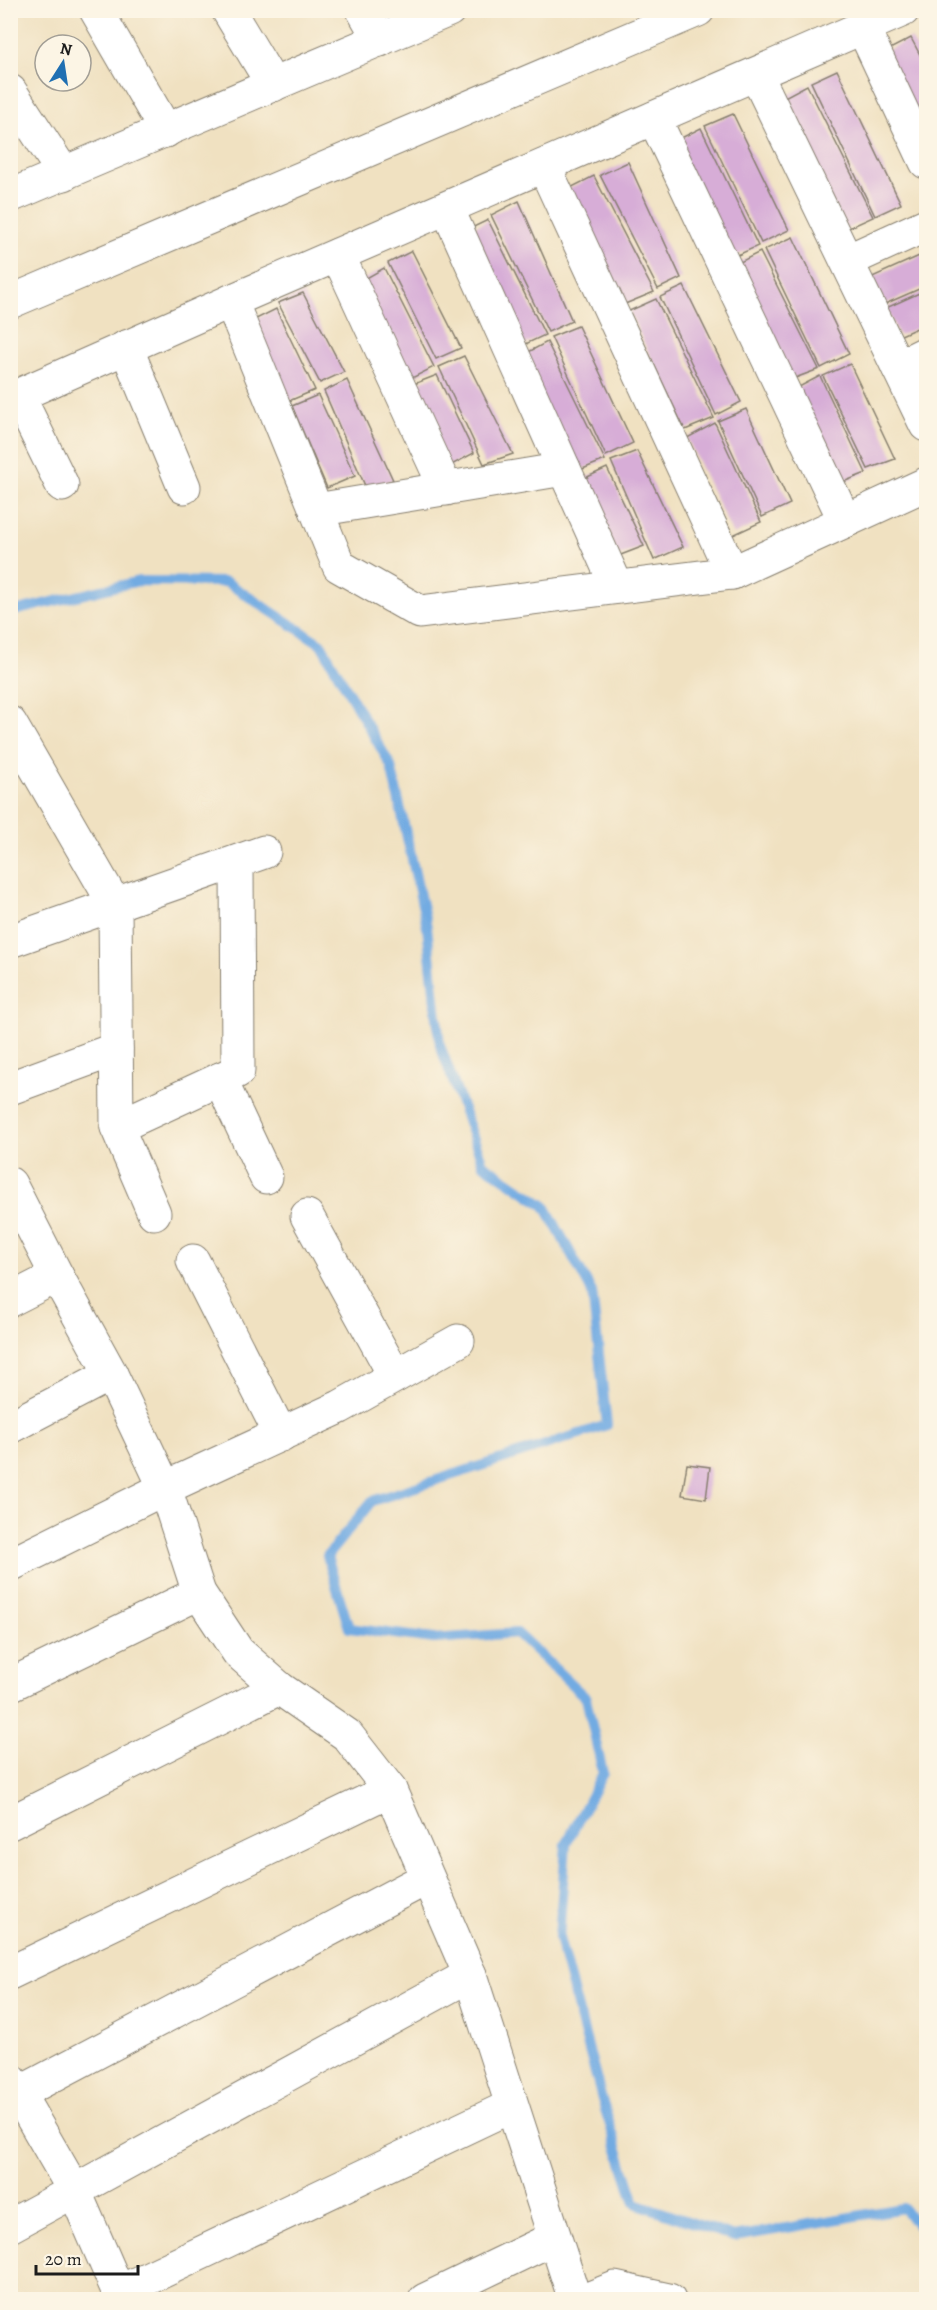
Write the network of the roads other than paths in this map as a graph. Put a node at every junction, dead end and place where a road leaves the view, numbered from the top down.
1 (96, 10) edge
2 (228, 10) edge
3 (363, 10) edge
4 (449, 10) edge
5 (698, 10) edge
6 (903, 10) edge
7 (863, 28) junction
8 (380, 40) junction
9 (756, 74) junction
10 (273, 86) junction
11 (10, 92) edge
12 (654, 118) junction
13 (166, 131) junction
14 (927, 162) edge
15 (544, 166) junction
16 (64, 174) junction
17 (10, 196) edge
18 (447, 208) junction
19 (927, 225) edge
20 (338, 255) junction
21 (847, 261) junction
22 (231, 301) junction
23 (10, 302) edge
24 (126, 347) junction
25 (912, 360) edge
26 (14, 397) edge
27 (927, 425) edge
28 (564, 469) junction
29 (927, 484) edge
30 (62, 485) dead end
31 (184, 487) dead end
32 (446, 489) junction
33 (316, 510) junction
34 (845, 521) junction
35 (732, 573) junction
36 (617, 587) junction
37 (10, 723) edge
38 (115, 905) junction
39 (10, 941) edge
40 (116, 1049) junction
41 (220, 1079) junction
42 (10, 1088) edge
43 (117, 1127) junction
44 (266, 1177) dead end
45 (10, 1184) edge
46 (154, 1213) dead end
47 (307, 1216) dead end
48 (192, 1261) dead end
49 (57, 1276) junction
50 (10, 1300) edge
51 (458, 1341) dead end
52 (111, 1374) junction
53 (395, 1376) junction
54 (10, 1427) edge
55 (280, 1435) junction
56 (165, 1488) junction
57 (10, 1565) edge
58 (199, 1593) junction
59 (10, 1685) edge
60 (279, 1688) junction
61 (390, 1790) junction
62 (10, 1823) edge
63 (427, 1878) junction
64 (10, 1973) edge
65 (470, 1975) junction
66 (13, 2090) edge
67 (511, 2106) junction
68 (75, 2192) junction
69 (10, 2226) edge
70 (554, 2238) junction
71 (121, 2296) edge
72 (425, 2300) edge
73 (575, 2300) edge
74 (585, 2300) edge
75 (669, 2300) edge

1 - 13 street
2 - 10 street
3 - 8 street
4 - 8 street
5 - 23 street
6 - 7 street
7 - 9 street
7 - 14 street
8 - 10 street
9 - 12 street
9 - 21 street
10 - 13 street
11 - 16 street
12 - 15 street
12 - 34 street
13 - 16 street
15 - 18 street
15 - 35 street
16 - 17 street
18 - 20 street
18 - 28 street
19 - 21 street
20 - 22 street
20 - 32 street
21 - 25 street
22 - 24 street
22 - 33 street
24 - 26 street
24 - 31 street
25 - 27 street
26 - 30 street
28 - 32 street
28 - 36 street
29 - 34 street
32 - 33 street
33 - 36 street
34 - 35 street
35 - 36 street
37 - 38 street
38 - 39 street
38 - 40 street
38 - 41 street
40 - 42 street
40 - 43 street
41 - 43 street
41 - 44 street
43 - 46 street
45 - 49 street
47 - 53 street
48 - 55 street
49 - 50 street
49 - 52 street
51 - 53 street
52 - 54 street
52 - 56 street
53 - 55 street
55 - 56 street
56 - 57 street
56 - 58 street
58 - 59 street
58 - 60 street
60 - 61 street
60 - 62 street
61 - 63 street
61 - 64 street
63 - 65 street
63 - 66 street
65 - 67 street
65 - 68 street
66 - 68 street
67 - 70 street
67 - 71 street
68 - 69 street
68 - 71 street
70 - 72 street
70 - 73 street
74 - 75 street

